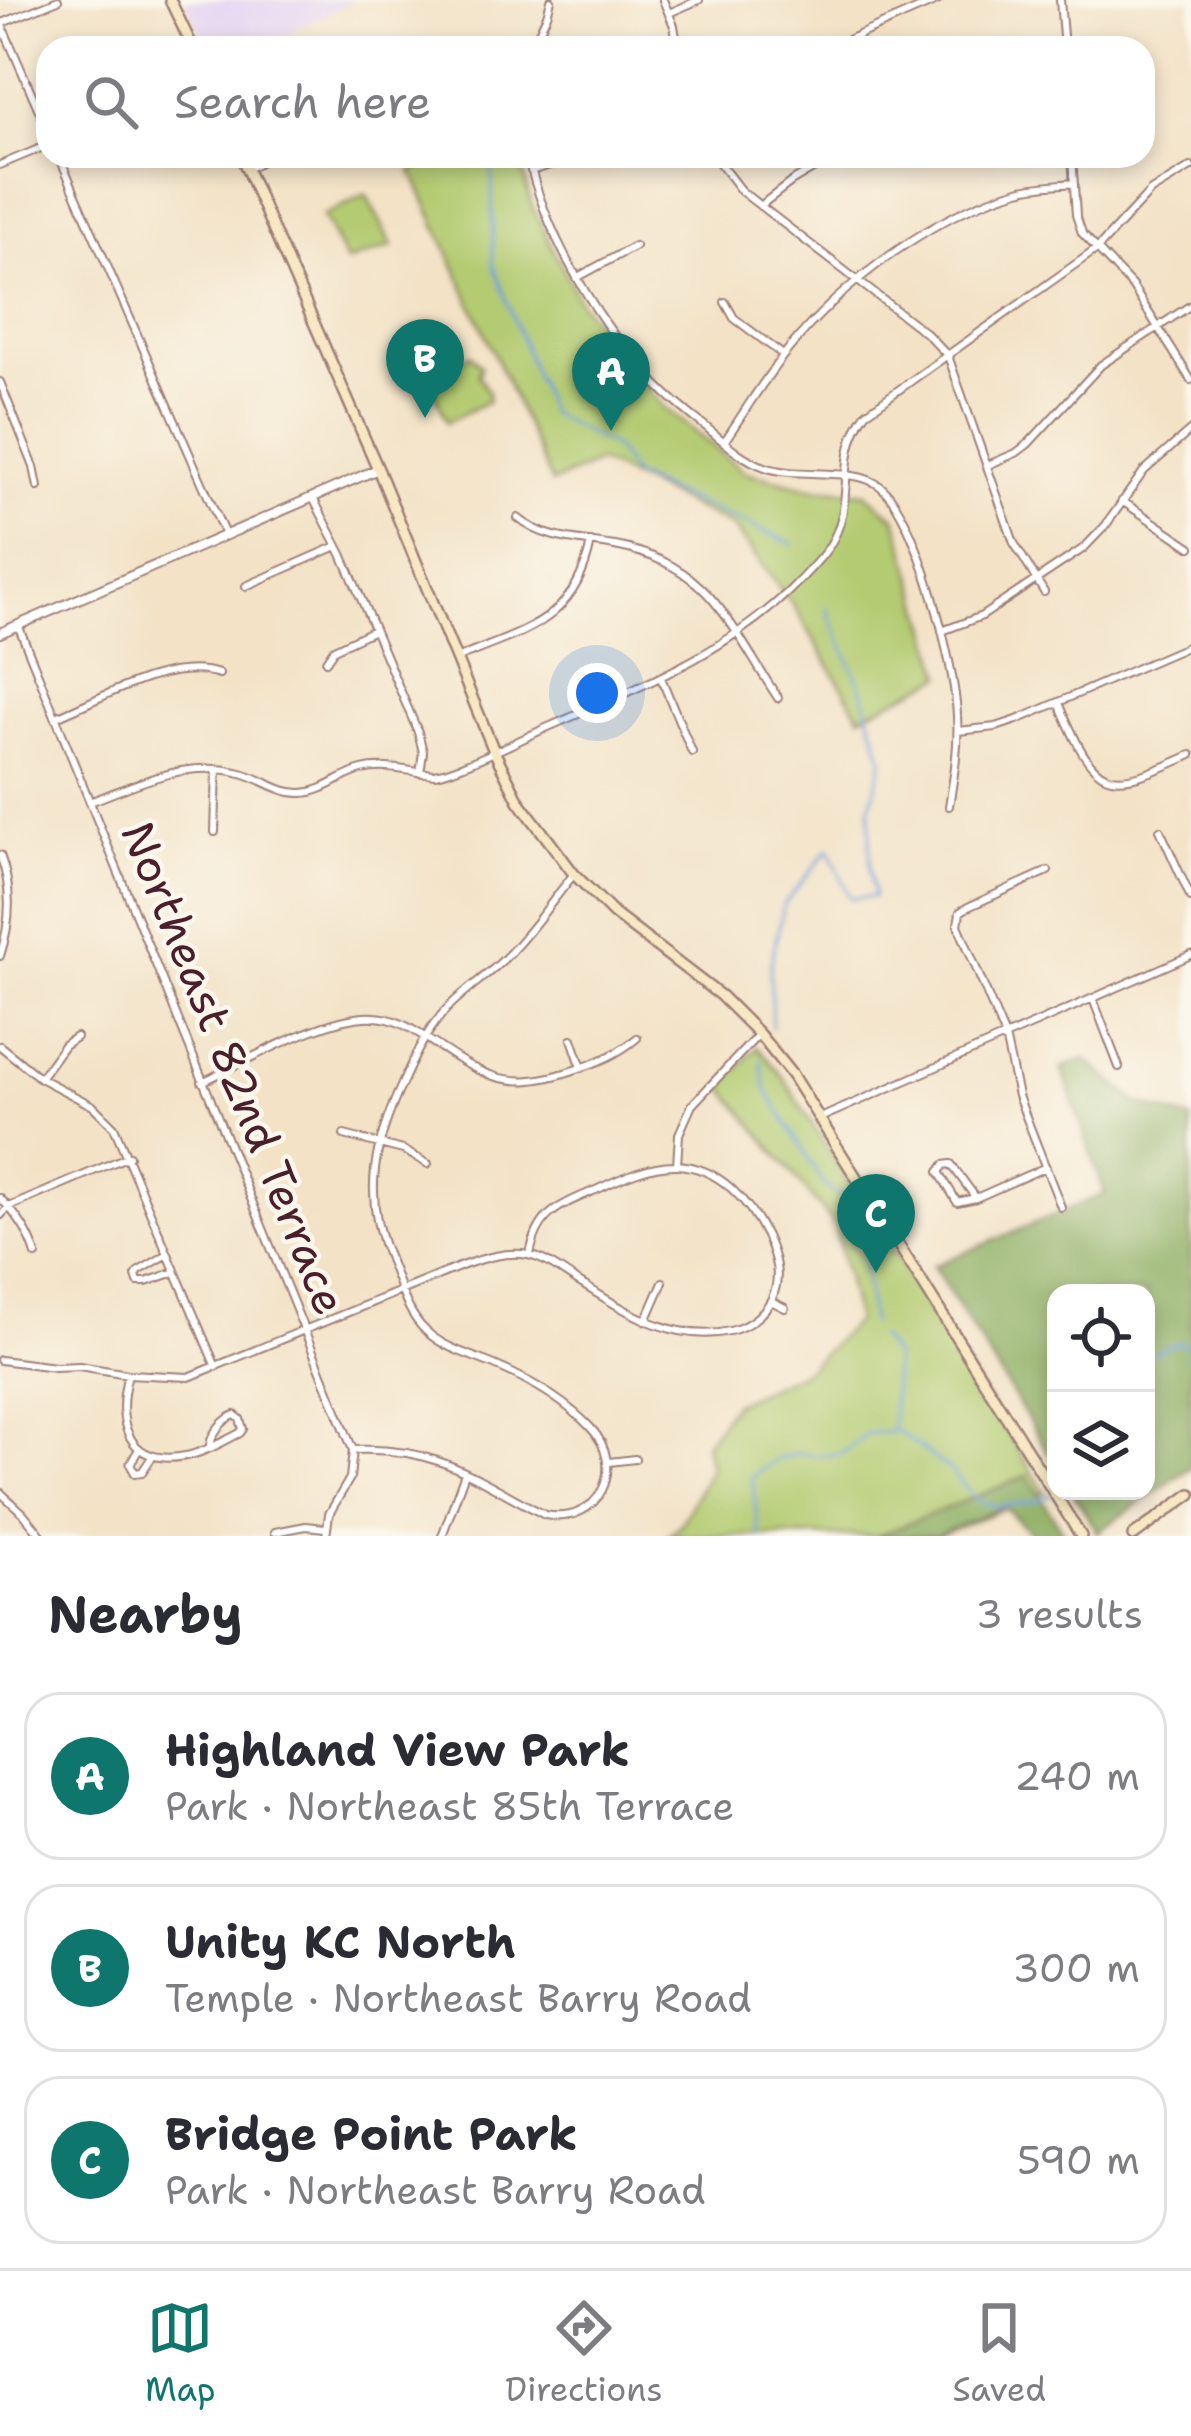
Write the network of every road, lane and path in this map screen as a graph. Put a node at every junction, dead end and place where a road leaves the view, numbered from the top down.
1 (58, 0) edge
2 (170, 0) edge
3 (550, 0) edge
4 (663, 0) edge
5 (699, 0) edge
6 (940, 0) edge
7 (1060, 0) edge
8 (669, 13) junction
9 (0, 23) edge
10 (187, 36) edge
11 (537, 36) edge
12 (675, 36) edge
13 (858, 36) edge
14 (1063, 36) edge
15 (36, 104) edge
16 (36, 150) edge
17 (0, 165) edge
18 (1191, 167) edge
19 (64, 168) edge
20 (530, 168) edge
21 (541, 168) edge
22 (724, 168) edge
23 (815, 168) edge
24 (1073, 168) edge
25 (247, 169) edge
26 (531, 171) junction
27 (1074, 183) junction
28 (760, 206) junction
29 (635, 246) dead end
30 (1097, 249) junction
31 (578, 277) junction
32 (857, 280) junction
33 (725, 302) dead end
34 (1191, 304) edge
35 (1159, 326) junction
36 (783, 355) junction
37 (948, 356) junction
38 (1191, 380) edge
39 (0, 382) edge
40 (1191, 430) edge
41 (724, 442) junction
42 (988, 466) junction
43 (378, 469) junction
44 (846, 476) junction
45 (38, 487) dead end
46 (313, 498) junction
47 (1122, 501) junction
48 (518, 518) dead end
49 (225, 535) junction
50 (591, 542) junction
51 (337, 546) junction
52 (1191, 547) edge
53 (1037, 582) junction
54 (246, 586) dead end
55 (1043, 592) dead end
56 (18, 625) junction
57 (374, 630) junction
58 (942, 631) junction
59 (0, 633) edge
60 (736, 633) junction
61 (1191, 645) edge
62 (456, 659) junction
63 (326, 661) dead end
64 (219, 674) dead end
65 (661, 678) junction
66 (778, 698) dead end
67 (1059, 704) junction
68 (56, 717) junction
69 (958, 731) junction
70 (494, 751) junction
71 (692, 752) dead end
72 (1191, 755) edge
73 (217, 769) junction
74 (420, 773) junction
75 (90, 802) junction
76 (950, 806) dead end
77 (1160, 830) dead end
78 (214, 832) dead end
79 (0, 855) edge
80 (1048, 871) dead end
81 (574, 874) junction
82 (1191, 898) edge
83 (1190, 946) edge
84 (0, 956) edge
85 (1189, 956) edge
86 (1093, 999) junction
87 (759, 1034) junction
88 (76, 1036) dead end
89 (425, 1037) junction
90 (1005, 1037) junction
91 (637, 1038) dead end
92 (572, 1039) dead end
93 (0, 1046) edge
94 (1118, 1067) dead end
95 (582, 1068) junction
96 (40, 1078) junction
97 (202, 1082) junction
98 (818, 1119) junction
99 (344, 1135) dead end
100 (378, 1144) junction
101 (128, 1156) junction
102 (428, 1165) dead end
103 (677, 1165) junction
104 (1046, 1167) junction
105 (0, 1198) edge
106 (976, 1198) junction
107 (9, 1207) junction
108 (1061, 1207) dead end
109 (0, 1216) edge
110 (168, 1254) junction
111 (530, 1255) junction
112 (36, 1256) dead end
113 (175, 1272) junction
114 (663, 1282) dead end
115 (402, 1289) junction
116 (771, 1301) junction
117 (785, 1308) dead end
118 (646, 1321) junction
119 (304, 1330) junction
120 (0, 1360) edge
121 (216, 1367) junction
122 (128, 1374) junction
123 (210, 1445) junction
124 (140, 1449) junction
125 (353, 1450) junction
126 (152, 1457) junction
127 (635, 1460) dead end
128 (609, 1462) junction
129 (465, 1473) junction
130 (0, 1492) edge
131 (1191, 1494) edge
132 (274, 1532) dead end
133 (326, 1532) edge
134 (42, 1536) edge
135 (442, 1536) edge
136 (1081, 1536) edge
137 (1133, 1536) edge

1 - 9 street
2 - 10 main road
3 - 11 street
4 - 8 street
5 - 8 street
6 - 13 street
7 - 14 street
8 - 12 street
9 - 15 street
16 - 17 street
18 - 30 street
19 - 49 street
20 - 26 street
21 - 26 street
22 - 28 street
23 - 28 street
24 - 27 street
25 - 43 main road
26 - 31 street
27 - 30 street
27 - 32 street
28 - 32 street
29 - 31 street
30 - 35 street
30 - 37 street
31 - 41 street
32 - 36 street
32 - 37 street
33 - 36 street
34 - 35 street
35 - 38 street
35 - 42 street
36 - 41 street
37 - 42 street
37 - 44 street
39 - 45 street
40 - 47 street
41 - 44 street
42 - 53 street
43 - 46 street
43 - 62 main road
44 - 58 street
44 - 60 street
46 - 49 street
46 - 51 street
47 - 52 street
47 - 53 street
48 - 50 street
49 - 56 street
50 - 60 street
50 - 62 street
51 - 54 street
51 - 57 street
53 - 55 street
53 - 58 street
56 - 59 street
56 - 68 street, Northeast 82nd Terrace
57 - 63 street
57 - 74 street
58 - 69 street
60 - 65 street
60 - 66 street
61 - 67 street
62 - 70 main road
64 - 68 street
65 - 70 street
65 - 71 street
67 - 69 street
67 - 72 street
68 - 75 street, Northeast 82nd Terrace
69 - 76 street
70 - 74 street
70 - 81 main road
73 - 74 street
73 - 75 street
73 - 78 street
75 - 97 street, Northeast 82nd Terrace
77 - 82 street
79 - 84 street
80 - 90 street
81 - 87 main road
81 - 89 street
83 - 85 street
85 - 86 street
86 - 90 street
86 - 94 street
87 - 98 main road
87 - 103 street
88 - 96 street
89 - 95 street
89 - 97 street
89 - 100 street
90 - 98 street
90 - 104 street
91 - 95 street
92 - 95 street
93 - 96 street
96 - 101 street
97 - 119 street, Northeast 82nd Terrace
98 - 136 main road
99 - 100 street
100 - 102 street
100 - 115 street
101 - 107 street
101 - 110 street
103 - 111 street
103 - 116 street
104 - 106 street
104 - 108 street
105 - 107 street
106 - 106 street
107 - 109 street
107 - 112 street
110 - 113 street
110 - 113 street
111 - 115 street
111 - 118 street
113 - 121 street
114 - 118 street
115 - 119 street
115 - 128 street
116 - 117 street
116 - 118 street
119 - 121 street
119 - 125 street, Northeast 82nd Terrace
120 - 122 street
121 - 122 street
122 - 124 street
123 - 123 street
123 - 126 street
124 - 126 street
124 - 126 street
125 - 129 street
125 - 133 street
127 - 128 street
128 - 129 street
129 - 135 street
130 - 134 street
131 - 137 main road
132 - 133 street

